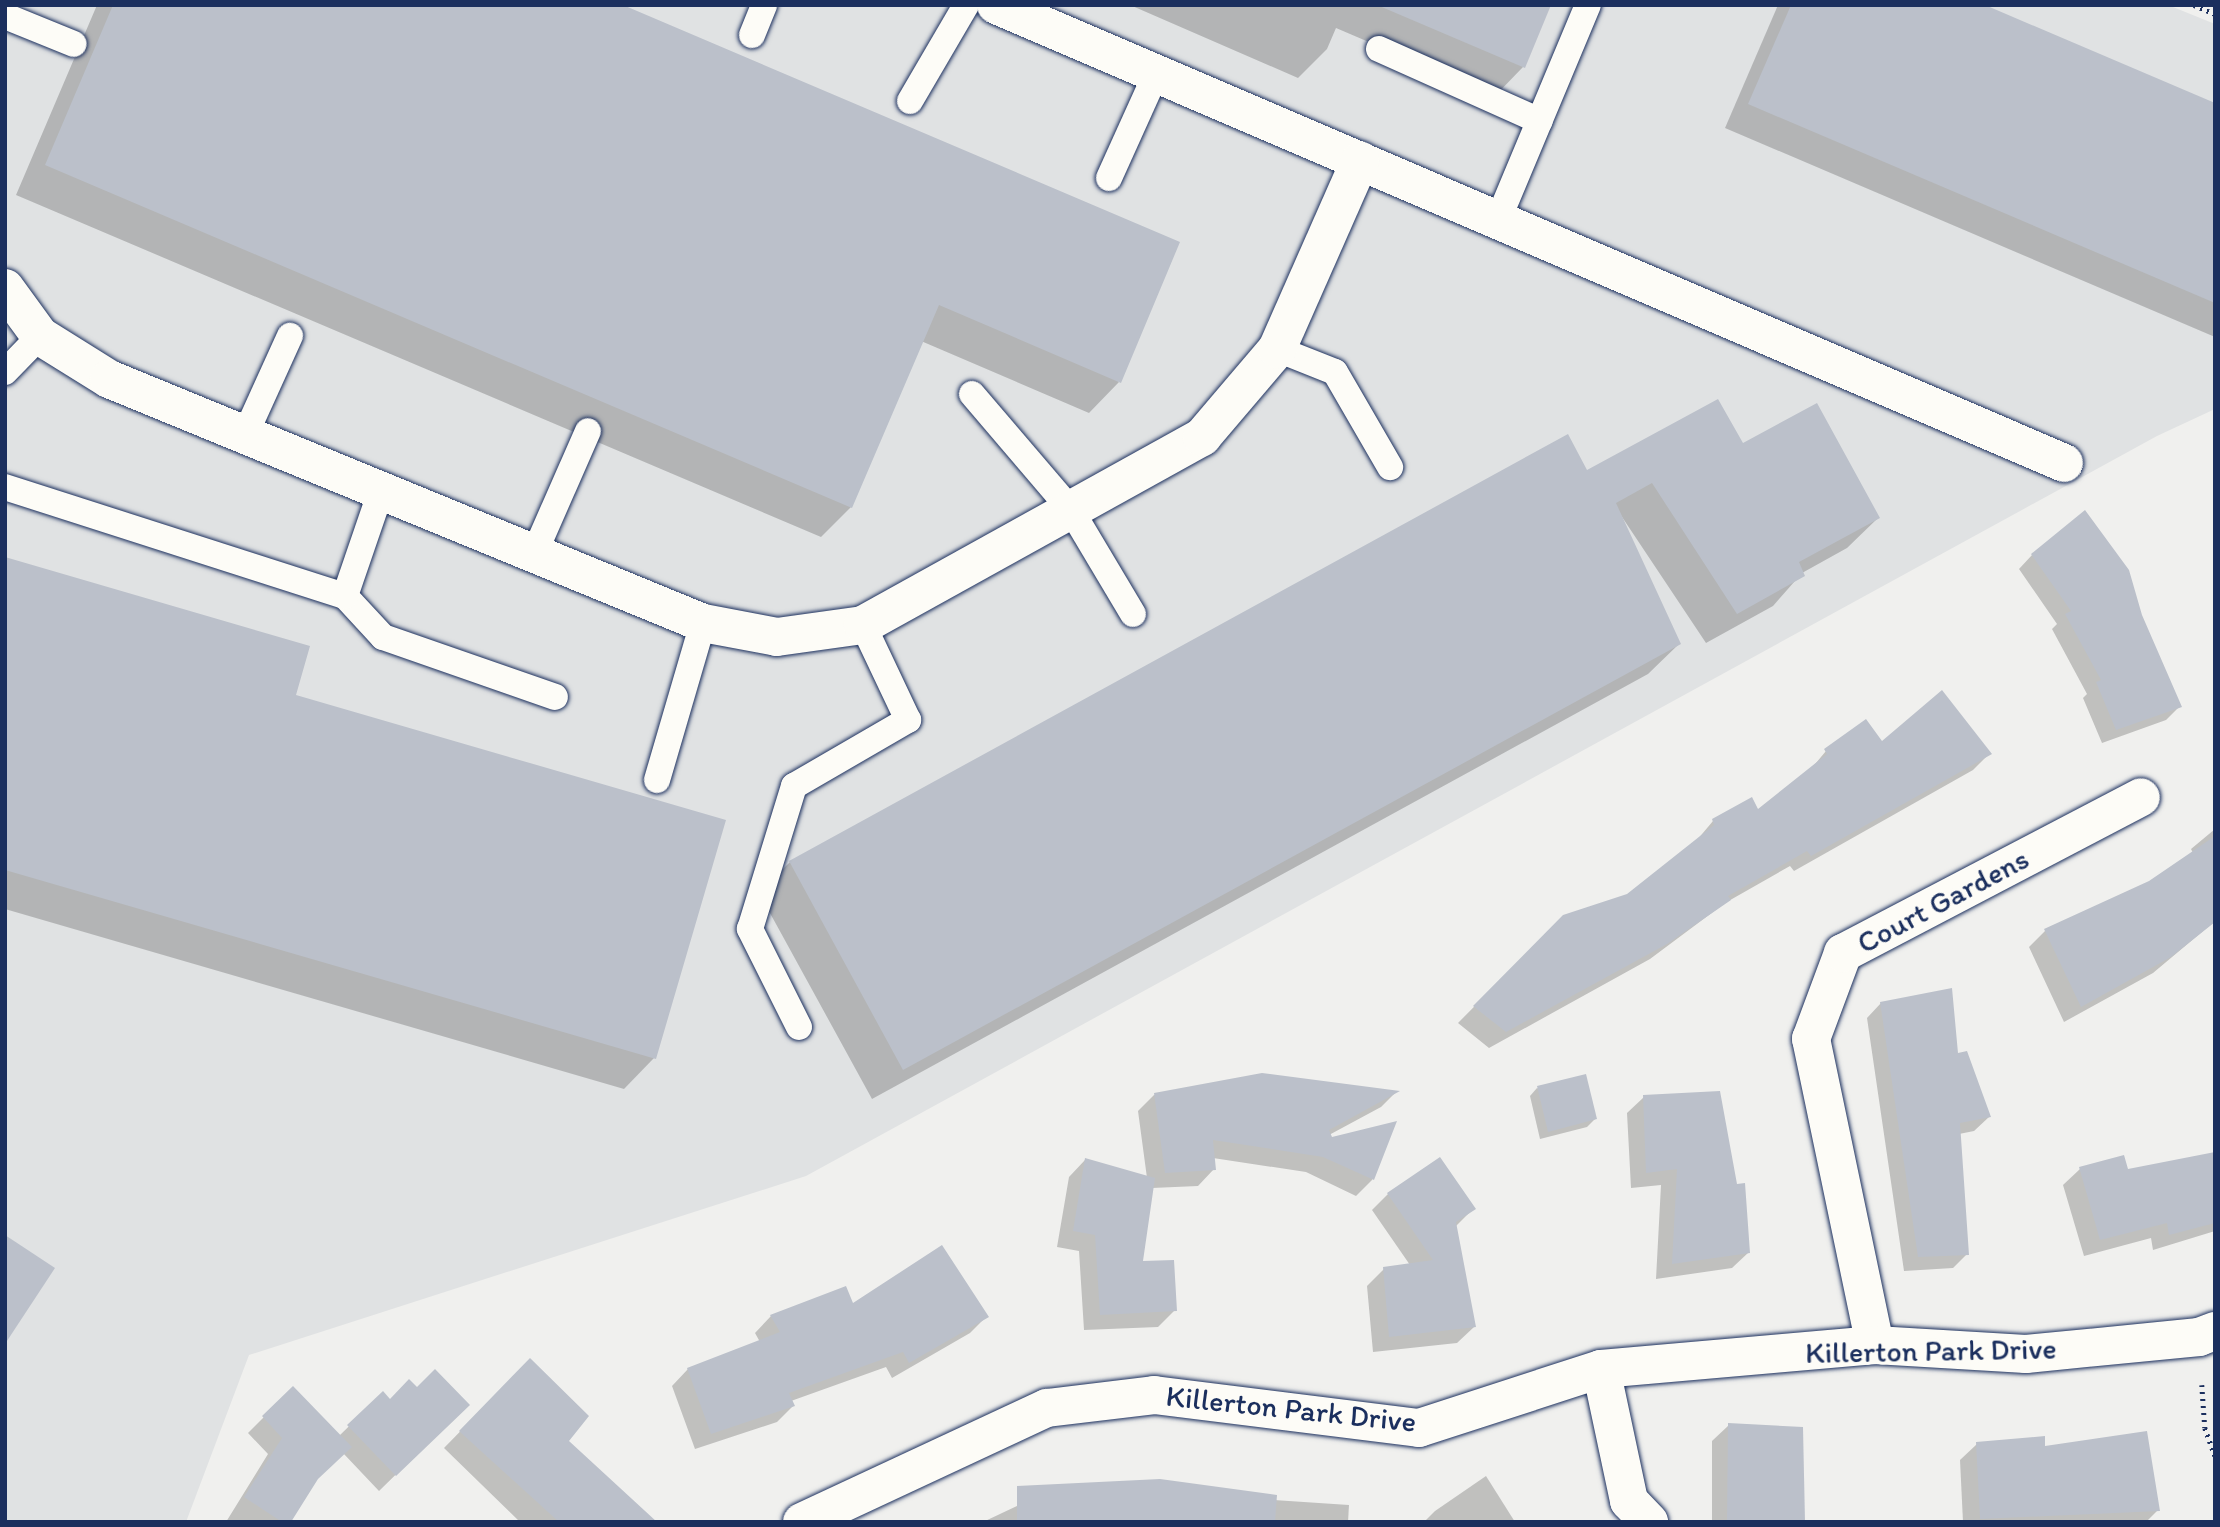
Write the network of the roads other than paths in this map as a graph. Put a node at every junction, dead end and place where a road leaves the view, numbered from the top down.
1 (764, 5) edge
2 (966, 5) edge
3 (996, 5) edge
4 (1588, 5) edge
5 (5, 16) edge
6 (751, 35) dead end
7 (74, 44) dead end
8 (1379, 49) dead end
9 (1156, 74) junction
10 (910, 101) dead end
11 (1540, 121) junction
12 (1360, 161) junction
13 (1108, 178) dead end
14 (1498, 220) junction
15 (5, 288) edge
16 (40, 336) junction
17 (290, 336) dead end
18 (1277, 349) junction
19 (5, 372) edge
20 (972, 394) dead end
21 (588, 431) dead end
22 (245, 435) junction
23 (2064, 463) dead end
24 (1390, 467) dead end
25 (5, 487) edge
26 (381, 491) junction
27 (1071, 510) junction
28 (534, 554) junction
29 (345, 596) junction
30 (1133, 614) dead end
31 (704, 623) junction
32 (863, 625) junction
33 (555, 697) dead end
34 (657, 780) dead end
35 (2141, 797) dead end
36 (799, 1027) dead end
37 (2207, 1334) edge
38 (1874, 1345) junction
39 (1601, 1369) junction
40 (802, 1522) edge
41 (1649, 1522) edge

1 - 6 lane
2 - 10 lane
3 - 9 street
4 - 11 lane
5 - 7 lane
8 - 11 lane
9 - 12 street
9 - 13 lane
11 - 14 lane
12 - 14 street
12 - 18 street
14 - 23 street
15 - 16 street
16 - 19 lane
16 - 22 street
17 - 22 lane
18 - 24 lane
18 - 27 street
20 - 27 lane
21 - 28 lane
22 - 26 street
25 - 29 lane
26 - 28 street
26 - 29 lane
27 - 30 lane
27 - 32 street
28 - 31 street
29 - 33 lane
31 - 32 street
31 - 34 lane
32 - 36 lane
35 - 38 street, Court Gardens
37 - 38 street, Killerton Park Drive
38 - 39 street, Killerton Park Drive
39 - 40 street, Killerton Park Drive
39 - 41 street

